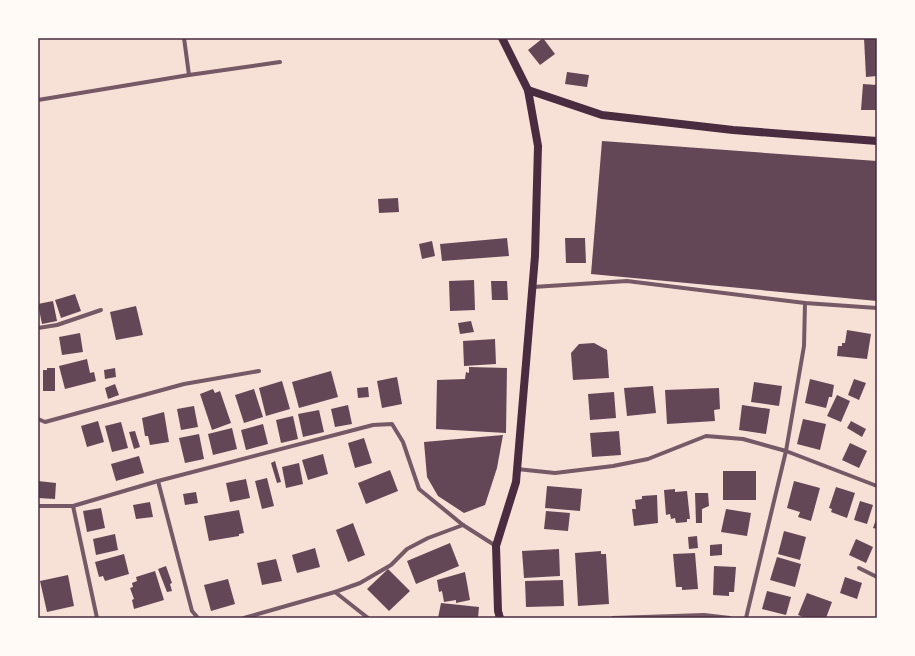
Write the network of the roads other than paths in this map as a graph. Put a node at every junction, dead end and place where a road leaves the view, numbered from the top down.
1 (184, 38) edge
2 (502, 38) edge
3 (280, 62) dead end
4 (189, 75) junction
5 (528, 90) junction
6 (38, 100) edge
7 (877, 141) edge
8 (532, 287) junction
9 (805, 302) junction
10 (877, 308) edge
11 (101, 310) dead end
12 (38, 328) edge
13 (259, 371) dead end
14 (38, 419) edge
15 (786, 451) junction
16 (517, 469) junction
17 (158, 481) junction
18 (877, 486) edge
19 (38, 506) edge
20 (73, 506) junction
21 (463, 525) junction
22 (496, 546) junction
23 (859, 568) dead end
24 (877, 577) edge
25 (335, 592) junction
26 (97, 618) edge
27 (198, 618) edge
28 (244, 618) edge
29 (368, 618) edge
30 (500, 618) edge
31 (613, 618) edge
32 (730, 618) edge
33 (746, 618) edge

1 - 4 street
2 - 5 main road
3 - 4 street
4 - 6 street
5 - 7 main road
5 - 8 main road
8 - 9 street
8 - 16 main road
9 - 10 street
9 - 15 street
11 - 12 street
13 - 14 street
15 - 16 street
15 - 18 street
15 - 33 street
16 - 22 main road
17 - 20 street
17 - 21 street
17 - 27 street
19 - 20 street
20 - 26 street
21 - 22 street
21 - 25 street
22 - 30 main road
23 - 24 street
25 - 28 street
25 - 29 street
31 - 32 street

